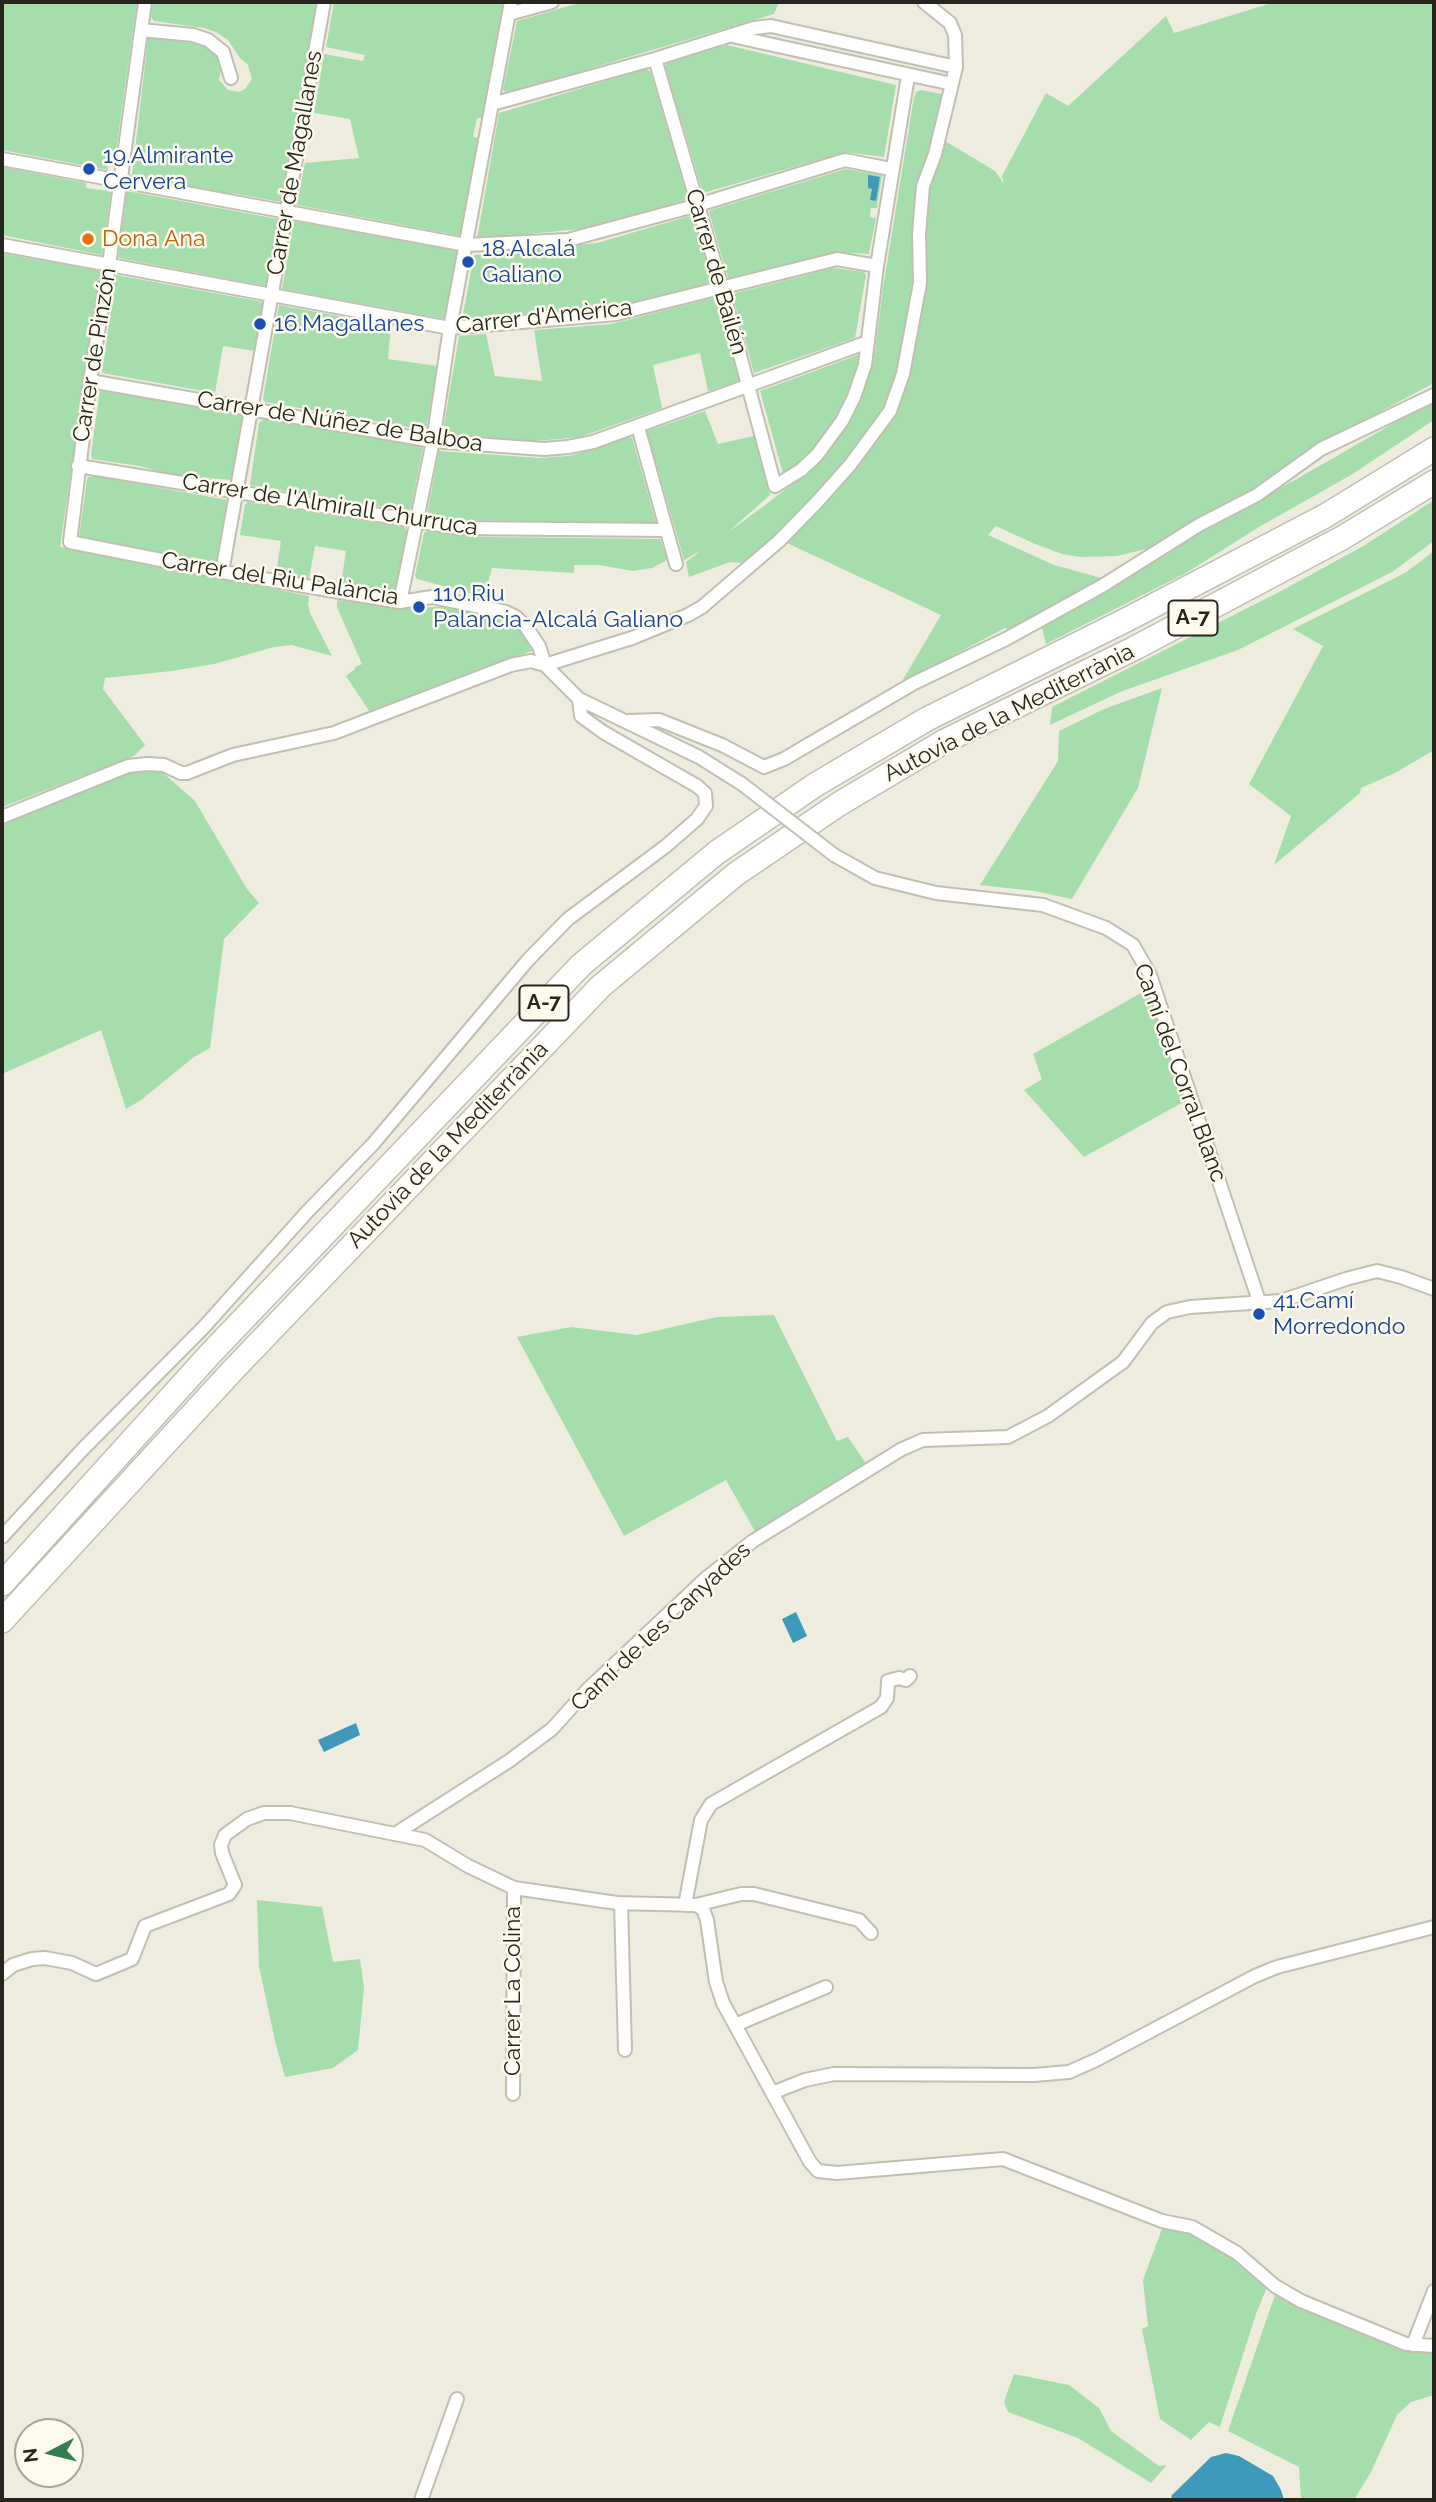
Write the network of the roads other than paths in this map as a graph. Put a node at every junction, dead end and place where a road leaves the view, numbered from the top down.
1 (145, 2) edge
2 (324, 2) edge
3 (552, 2) edge
4 (924, 2) edge
5 (510, 8) edge
6 (141, 30) junction
7 (732, 36) junction
8 (655, 59) junction
9 (956, 67) junction
10 (908, 76) junction
11 (231, 78) dead end
12 (952, 85) junction
13 (492, 104) junction
14 (2, 159) edge
15 (891, 169) junction
16 (120, 181) junction
17 (698, 205) junction
18 (284, 213) junction
19 (2, 245) edge
20 (466, 245) junction
21 (109, 265) junction
22 (877, 266) junction
23 (722, 288) junction
24 (273, 295) junction
25 (450, 328) junction
26 (868, 342) junction
27 (90, 381) junction
28 (748, 386) junction
29 (1434, 395) edge
30 (251, 410) junction
31 (638, 427) junction
32 (433, 441) junction
33 (1434, 449) edge
34 (78, 466) junction
35 (1434, 482) edge
36 (237, 492) junction
37 (416, 520) junction
38 (666, 530) junction
39 (70, 542) joint
40 (676, 564) dead end
41 (222, 572) junction
42 (400, 602) junction
43 (545, 666) junction
44 (579, 699) junction
45 (624, 722) junction
46 (2, 817) edge
47 (1434, 1289) edge
48 (1259, 1301) junction
49 (2, 1537) edge
50 (2, 1584) edge
51 (2, 1622) edge
52 (910, 1676) dead end
53 (395, 1834) junction
54 (514, 1888) junction
55 (621, 1903) junction
56 (690, 1905) junction
57 (1434, 1927) edge
58 (871, 1933) dead end
59 (2, 1974) edge
60 (825, 1987) dead end
61 (734, 2025) junction
62 (625, 2050) dead end
63 (772, 2093) junction
64 (513, 2094) dead end
65 (1434, 2291) edge
66 (1413, 2345) junction
67 (1434, 2346) edge
68 (457, 2399) dead end
69 (421, 2500) edge

1 - 6 street, Carrer de Pinzón
2 - 18 street, Carrer de Magallanes
3 - 5 street
4 - 9 street
5 - 13 street
6 - 11 street
6 - 16 street, Carrer de Pinzón
7 - 8 street
7 - 9 street
7 - 10 street
8 - 13 street
8 - 17 street, Carrer de Bailén
9 - 12 street
10 - 12 street
10 - 15 street
12 - 43 street
13 - 20 street
14 - 16 street
15 - 17 street
15 - 22 street
16 - 18 street
16 - 21 street, Carrer de Pinzón
17 - 20 street
17 - 23 street, Carrer de Bailén
18 - 20 street
18 - 24 street, Carrer de Magallanes
19 - 21 street, Carrer d'Amèrica
20 - 25 street
21 - 24 street, Carrer d'Amèrica
21 - 27 street, Carrer de Pinzón
22 - 23 street, Carrer d'Amèrica
22 - 26 street
23 - 25 street, Carrer d'Amèrica
23 - 28 street, Carrer de Bailén
24 - 25 street, Carrer d'Amèrica
24 - 30 street, Carrer de Magallanes
25 - 32 street
26 - 28 street, Carrer de Núñez de Balboa
26 - 28 street, Carrer de Bailén
27 - 30 street, Carrer de Núñez de Balboa
27 - 34 street, Carrer de Pinzón
28 - 31 street, Carrer de Núñez de Balboa
29 - 45 street
30 - 32 street, Carrer de Núñez de Balboa
30 - 36 street, Carrer de Magallanes
31 - 32 street, Carrer de Núñez de Balboa
31 - 38 street
32 - 37 street
33 - 50 highway, Autovia de la Mediterrània / A-7
34 - 36 street, Carrer de l'Almirall Churruca
34 - 39 street, Carrer de Pinzón
35 - 51 highway, Autovia de la Mediterrània / A-7
36 - 37 street, Carrer de l'Almirall Churruca
36 - 41 street, Carrer de Magallanes
37 - 38 street, Carrer de l'Almirall Churruca
37 - 42 street
38 - 40 street
39 - 41 street, Carrer del Riu Palància
41 - 42 street, Carrer del Riu Palància
42 - 43 street, Carrer del Riu Palància
43 - 44 street
43 - 46 street
44 - 45 street, Camí del Corral Blanc
44 - 49 street
45 - 48 street, Camí del Corral Blanc, bridge
47 - 48 street, Camí de les Canyades
48 - 53 street, Camí de les Canyades
52 - 56 street
53 - 54 street
53 - 59 street
54 - 55 street
54 - 64 street, Carrer La Colina
55 - 56 street
55 - 62 street
56 - 58 street
56 - 61 street
57 - 63 street
60 - 61 street
61 - 63 street
63 - 66 street
65 - 66 street
66 - 67 street
68 - 69 street

